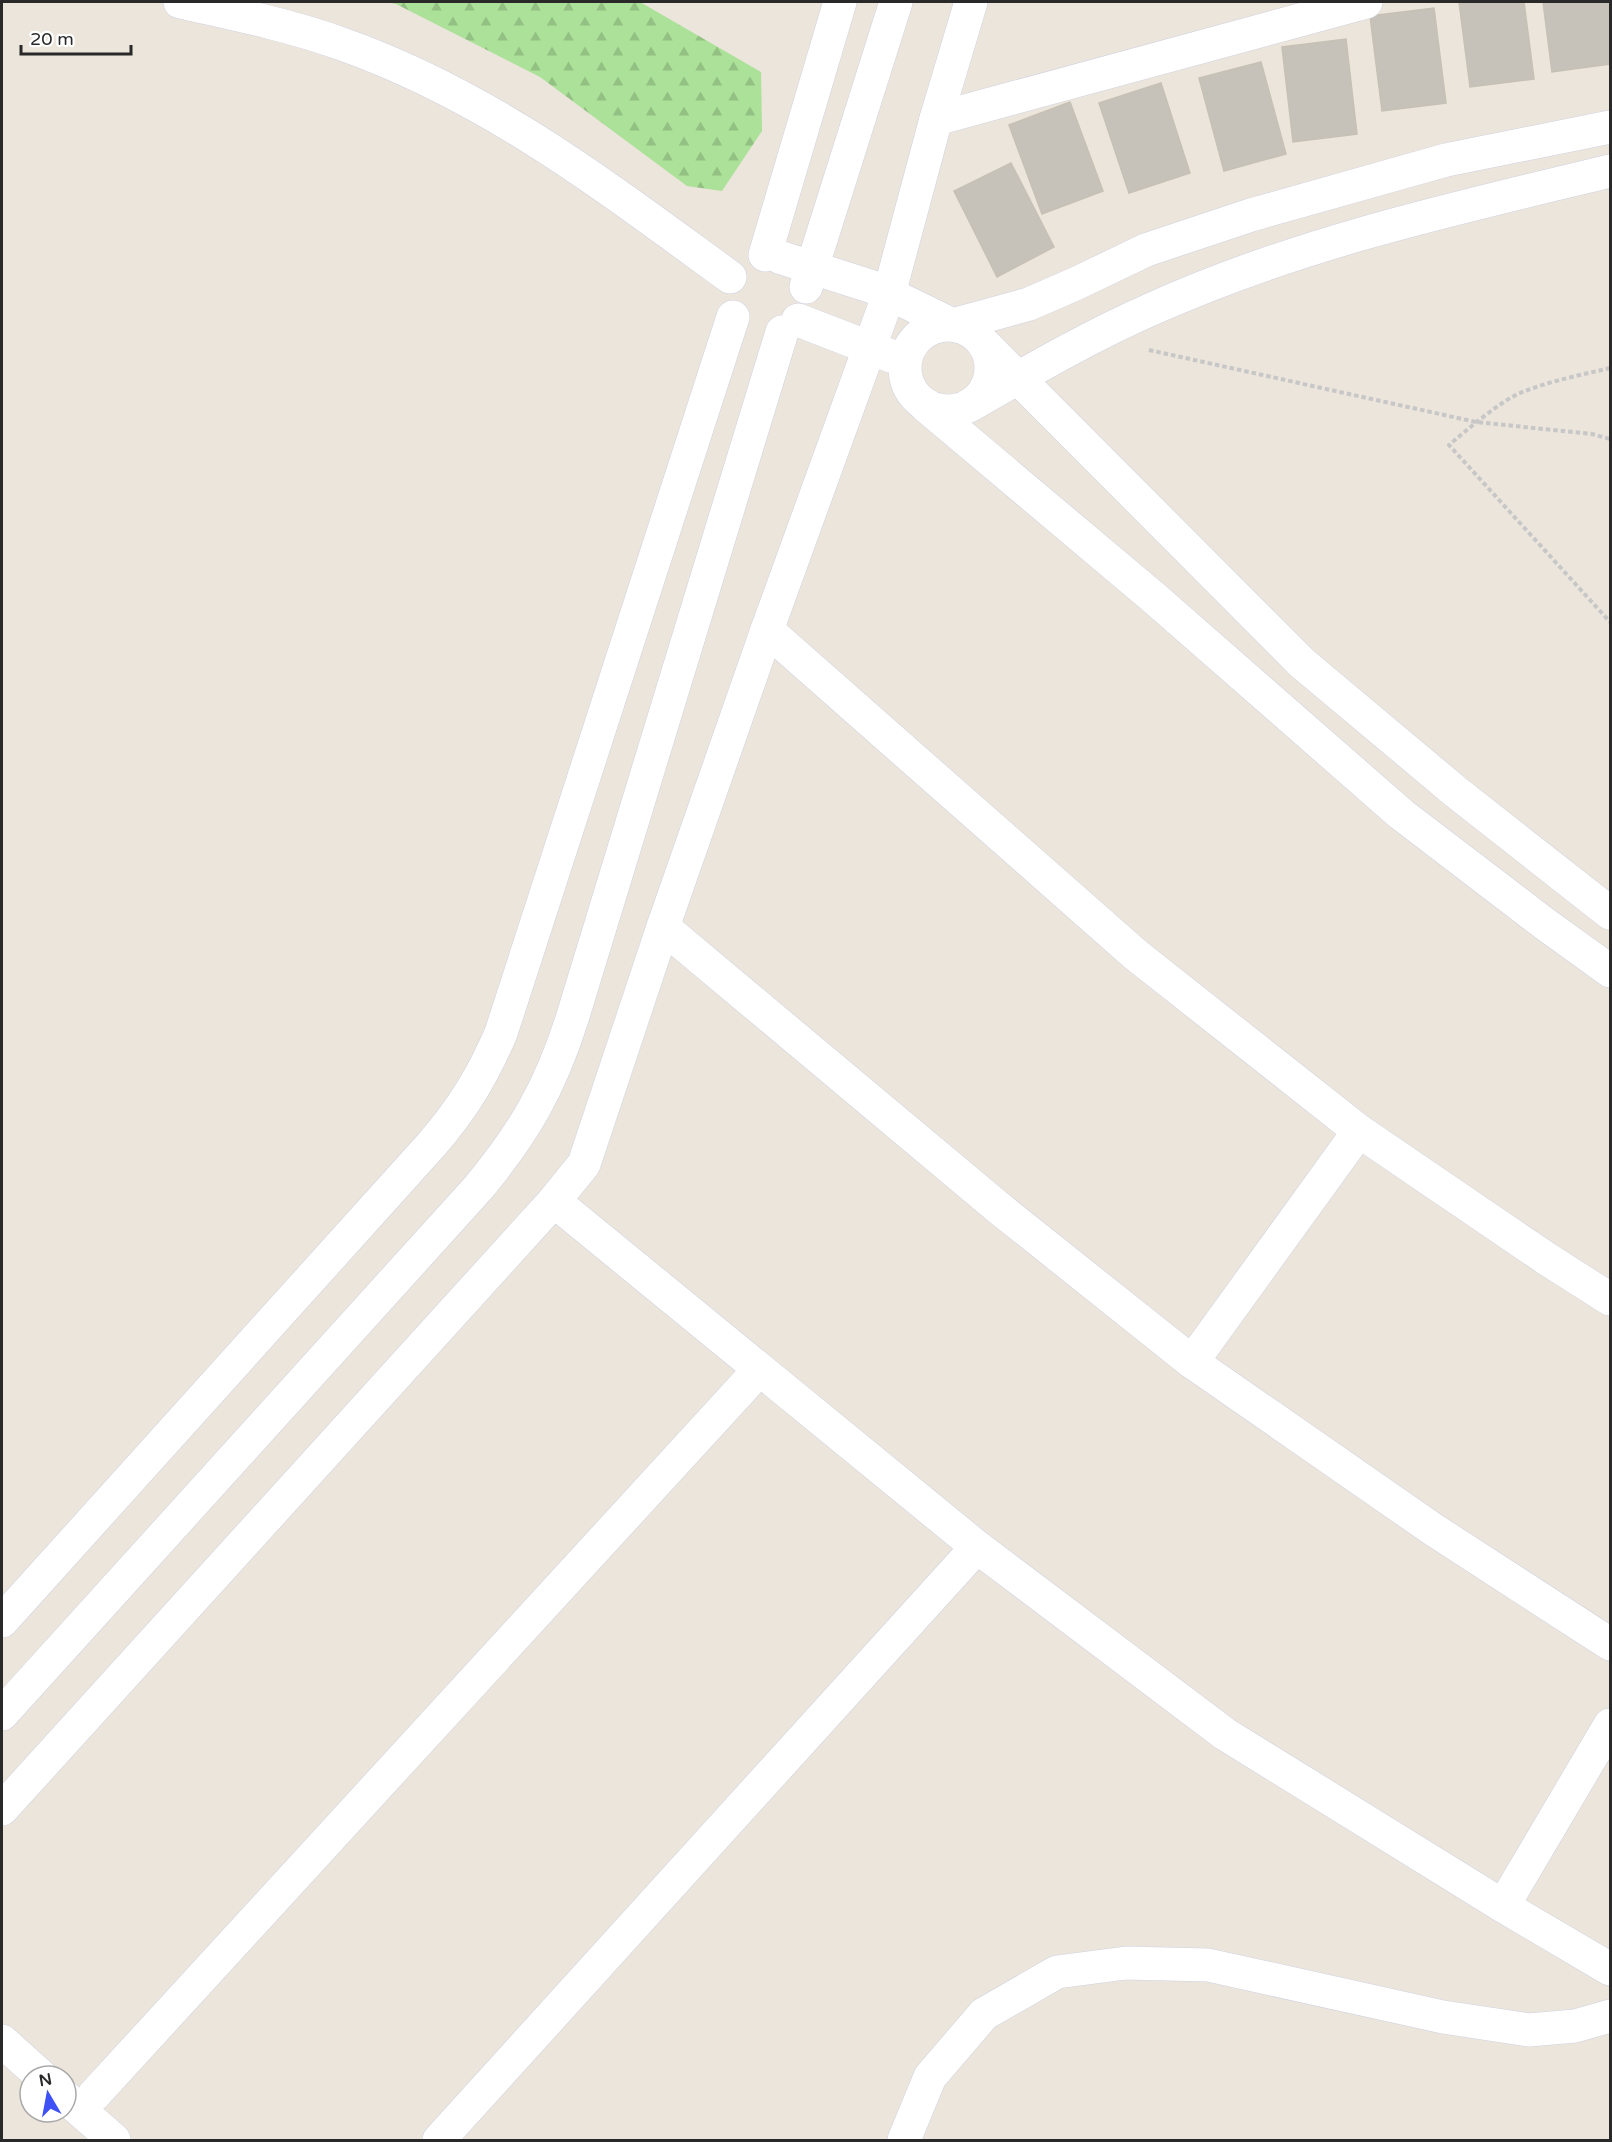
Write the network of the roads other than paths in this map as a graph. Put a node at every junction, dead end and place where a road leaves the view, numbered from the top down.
1 (180, 2) edge
2 (840, 2) edge
3 (896, 2) edge
4 (971, 2) edge
5 (1366, 2) edge
6 (936, 118) junction
7 (1611, 127) edge
8 (1611, 171) edge
9 (772, 256) junction
10 (730, 277) junction
11 (809, 277) junction
12 (889, 294) junction
13 (732, 317) junction
14 (953, 325) junction
15 (790, 326) junction
16 (985, 345) junction
17 (870, 349) junction
18 (905, 361) junction
19 (1018, 378) junction
20 (969, 405) junction
21 (926, 406) junction
22 (767, 630) junction
23 (1611, 913) edge
24 (663, 927) junction
25 (1611, 971) edge
26 (1359, 1131) junction
27 (554, 1201) junction
28 (1611, 1299) edge
29 (1192, 1362) junction
30 (759, 1370) junction
31 (977, 1547) junction
32 (2, 1620) edge
33 (1611, 1644) edge
34 (2, 1714) edge
35 (1611, 1725) edge
36 (2, 1809) edge
37 (1503, 1906) junction
38 (1611, 1969) edge
39 (1611, 2016) edge
40 (2, 2041) edge
41 (28, 2064) edge
42 (80, 2097) edge
43 (114, 2140) edge
44 (439, 2140) edge
45 (904, 2140) edge

1 - 10 street
2 - 9 street
3 - 11 street
4 - 6 street
5 - 6 street
6 - 12 street
7 - 14 street
8 - 19 street
9 - 10 street
9 - 11 street
10 - 13 street
11 - 12 street
11 - 15 street
12 - 14 street
12 - 17 street
13 - 15 street
13 - 32 street
14 - 16 street
14 - 18 street
15 - 17 street
15 - 34 street
16 - 19 street
16 - 20 street
17 - 18 street
17 - 22 street
18 - 21 street
19 - 20 street
19 - 23 street
20 - 21 street
21 - 25 street
22 - 24 street
22 - 26 street
24 - 27 street
24 - 29 street
26 - 28 street
26 - 29 street
27 - 30 street
27 - 36 street
29 - 33 street
30 - 31 street
30 - 42 street
31 - 37 street
31 - 44 street
35 - 37 street
37 - 38 street
39 - 45 street
40 - 41 street
42 - 43 street

